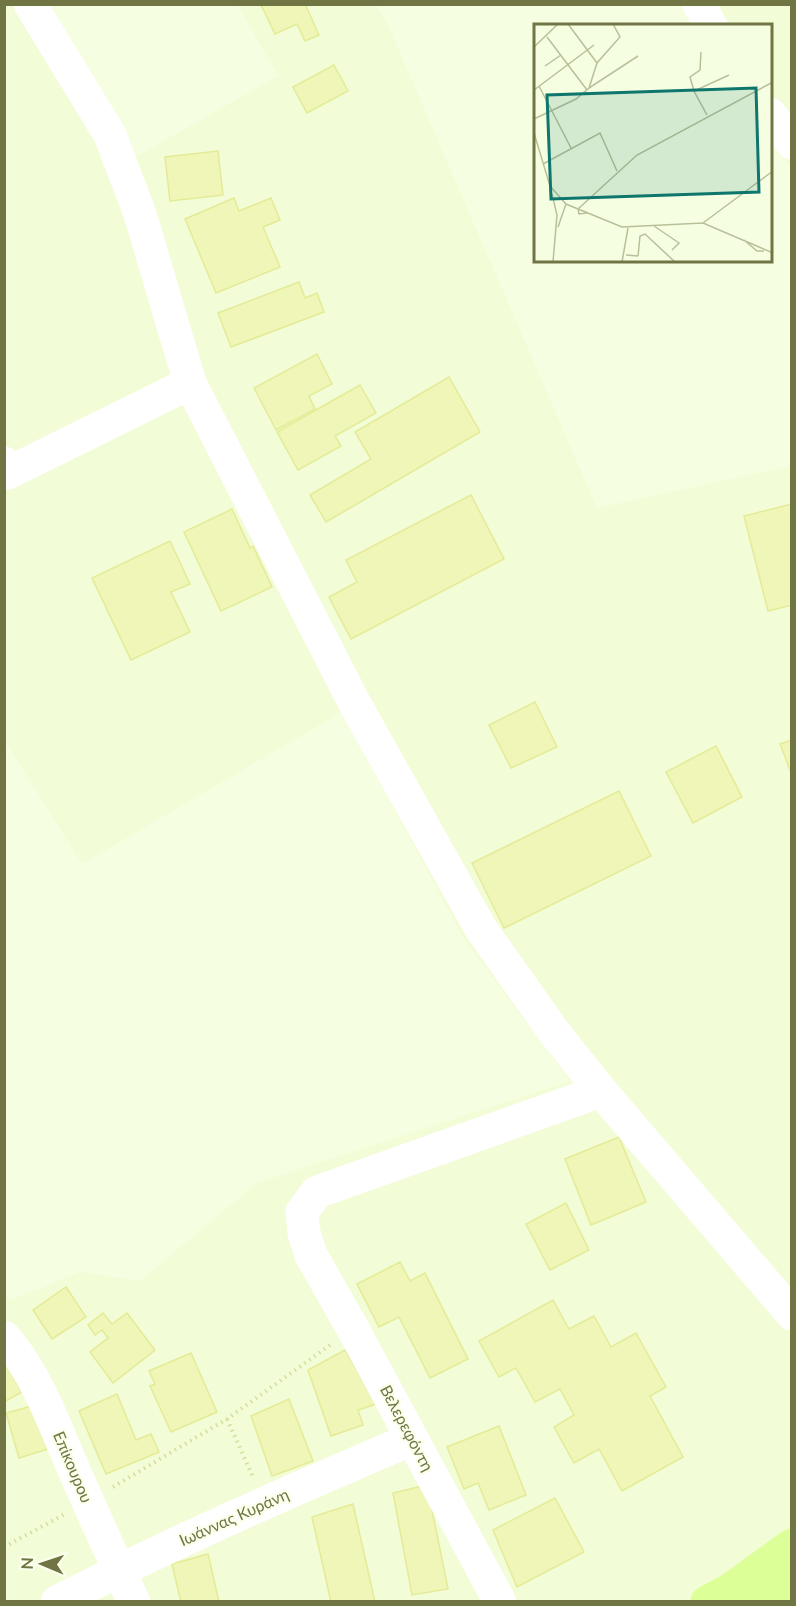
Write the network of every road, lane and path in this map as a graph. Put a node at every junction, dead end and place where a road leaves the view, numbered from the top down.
1 (30, 4) edge
2 (699, 4) edge
3 (710, 24) edge
4 (772, 115) edge
5 (792, 143) edge
6 (190, 383) junction
7 (6, 470) edge
8 (601, 1091) junction
9 (792, 1314) edge
10 (353, 1329) junction
11 (4, 1337) edge
12 (227, 1419) junction
13 (412, 1439) junction
14 (88, 1502) junction
15 (264, 1503) junction
16 (792, 1545) edge
17 (4, 1547) edge
18 (119, 1570) junction
19 (792, 1583) edge
20 (57, 1602) edge
21 (134, 1602) edge
22 (500, 1602) edge
23 (707, 1602) edge
24 (718, 1602) edge

1 - 6 street
2 - 3 street
4 - 5 street
6 - 7 street
6 - 8 street
8 - 9 street
8 - 10 street, Βελερεφόντη
10 - 12 path
10 - 13 street, Βελερεφόντη
11 - 14 street, Επίκουρου
12 - 14 path
12 - 15 path
13 - 15 street, Ιωάννας Κυράνη
13 - 22 street, Βελερεφόντη
14 - 17 path
14 - 18 street, Επίκουρου
15 - 18 street, Ιωάννας Κυράνη
16 - 23 main road
18 - 20 street, Ιωάννας Κυράνη
18 - 21 street, Επίκουρου
19 - 24 main road

